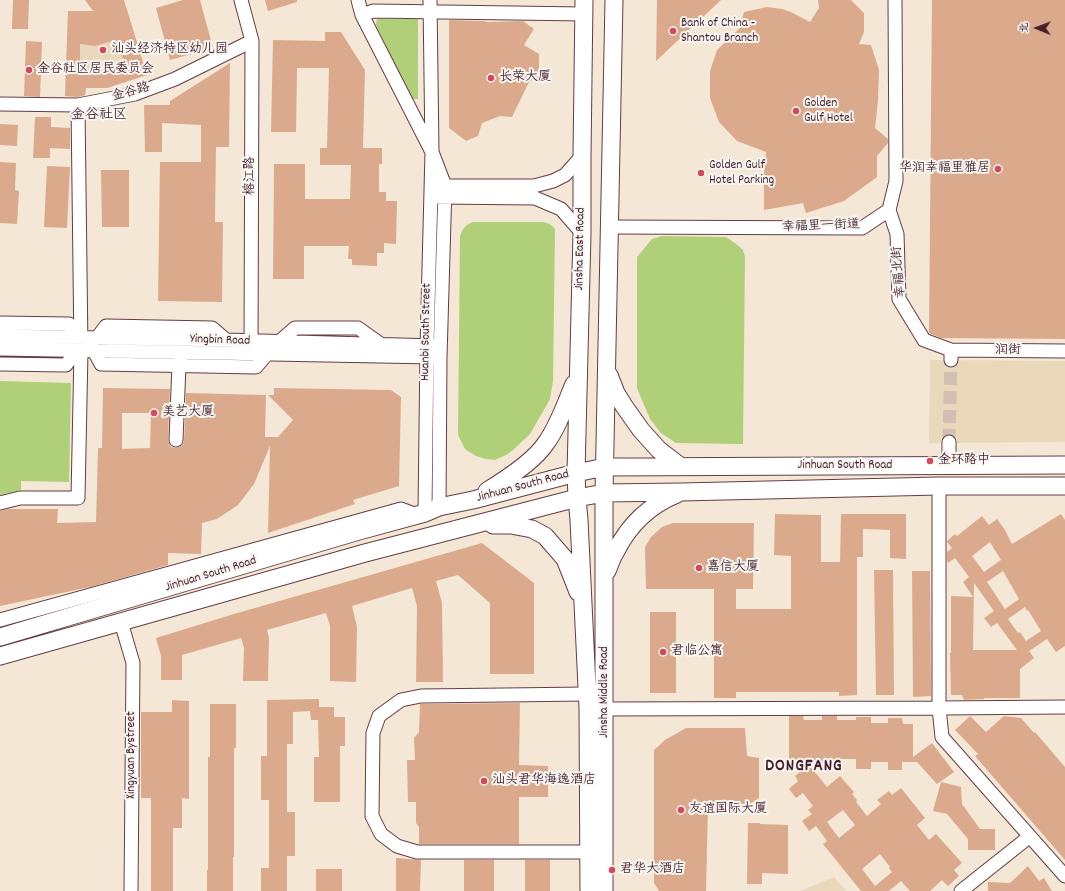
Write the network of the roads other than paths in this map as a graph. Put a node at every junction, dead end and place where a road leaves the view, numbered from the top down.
1 (241, 0) edge
2 (358, 0) edge
3 (614, 0) edge
4 (895, 0) edge
5 (430, 6) edge
6 (584, 7) edge
7 (362, 15) junction
8 (252, 41) junction
9 (0, 104) edge
10 (78, 105) junction
11 (432, 152) junction
12 (582, 156) junction
13 (430, 191) junction
14 (445, 191) junction
15 (889, 210) junction
16 (610, 227) junction
17 (582, 233) junction
18 (0, 323) edge
19 (0, 336) edge
20 (78, 337) junction
21 (87, 347) junction
22 (251, 348) junction
23 (0, 349) edge
24 (427, 351) junction
25 (1065, 351) edge
26 (183, 352) junction
27 (440, 352) junction
28 (268, 354) junction
29 (951, 355) joint
30 (0, 364) edge
31 (179, 365) junction
32 (607, 368) junction
33 (578, 375) junction
34 (176, 440) dead end
35 (949, 442) tunnel mouth
36 (1065, 465) edge
37 (605, 466) junction
38 (680, 466) junction
39 (948, 466) junction
40 (576, 473) junction
41 (939, 486) junction
42 (1065, 486) edge
43 (680, 492) junction
44 (604, 493) junction
45 (577, 498) junction
46 (473, 500) junction
47 (0, 503) edge
48 (427, 511) junction
49 (475, 524) junction
50 (604, 579) junction
51 (583, 602) junction
52 (0, 620) edge
53 (121, 622) junction
54 (0, 637) edge
55 (0, 656) edge
56 (587, 694) junction
57 (1065, 707) edge
58 (939, 708) junction
59 (605, 709) junction
60 (1029, 837) junction
61 (588, 852) junction
62 (1065, 876) edge
63 (131, 891) edge
64 (589, 891) edge
65 (604, 891) edge
66 (960, 891) edge

1 - 8 street, 榕江路
2 - 7 street
3 - 16 main road
4 - 15 street
5 - 6 street
5 - 7 street
5 - 11 street, Huanbi South Street
6 - 12 main road, Jinsha East Road
7 - 11 street
8 - 10 street, 金谷路
8 - 22 street, 榕江路
9 - 10 street, 金谷路
10 - 20 street
11 - 13 street, Huanbi South Street
11 - 14 street, Huanbi South Street
12 - 14 street
12 - 17 main road, Jinsha East Road
13 - 14 street
13 - 24 street, Huanbi South Street
14 - 17 street
14 - 27 street, Huanbi South Street
15 - 16 street, 幸福里一街道
15 - 29 street, 幸福北街
16 - 32 main road
17 - 33 main road, Jinsha East Road
18 - 20 street
19 - 20 street
20 - 21 street
21 - 22 street, Yingbin Road
21 - 23 street, Yingbin Road
21 - 26 street, Yingbin Road
21 - 30 street
21 - 31 street
21 - 47 street
22 - 24 street, Yingbin Road
22 - 26 street, Yingbin Road
22 - 28 street, Yingbin Road
24 - 27 street, Yingbin Road
24 - 28 street, Yingbin Road
24 - 48 street, Huanbi South Street
25 - 29 street, 润街
26 - 31 street
27 - 48 street, Huanbi South Street
28 - 31 street
31 - 34 street
32 - 37 main road
32 - 38 main road
33 - 40 main road, Jinsha East Road
33 - 46 main road
35 - 39 street
36 - 39 main road, Jinhuan South Road
37 - 38 main road, Jinhuan South Road
37 - 40 main road, Jinhuan South Road
37 - 44 main road
38 - 39 main road, Jinhuan South Road
40 - 45 main road, Jinsha East Road
40 - 46 main road, Jinhuan South Road
41 - 42 main road, Jinhuan South Road
41 - 43 main road, Jinhuan South Road
41 - 58 street
43 - 44 main road, Jinhuan South Road
43 - 50 main road
44 - 45 main road, Jinhuan South Road
44 - 50 main road, Jinsha Middle Road
45 - 49 main road, Jinhuan South Road
45 - 51 main road, Jinsha Middle Road
46 - 48 main road, Jinhuan South Road
48 - 52 street
48 - 54 main road, Jinhuan South Road
49 - 51 main road
49 - 53 main road, Jinhuan South Road
50 - 59 main road, Jinsha Middle Road
51 - 56 main road, Jinsha Middle Road
53 - 55 main road, Jinhuan South Road
53 - 63 street, Xingyuan Bystreet
56 - 61 main road, Jinsha Middle Road
56 - 61 street
57 - 58 street
58 - 59 street
58 - 60 street
59 - 65 main road, Jinsha Middle Road
60 - 62 street
60 - 66 street
61 - 64 main road, Jinsha Middle Road

